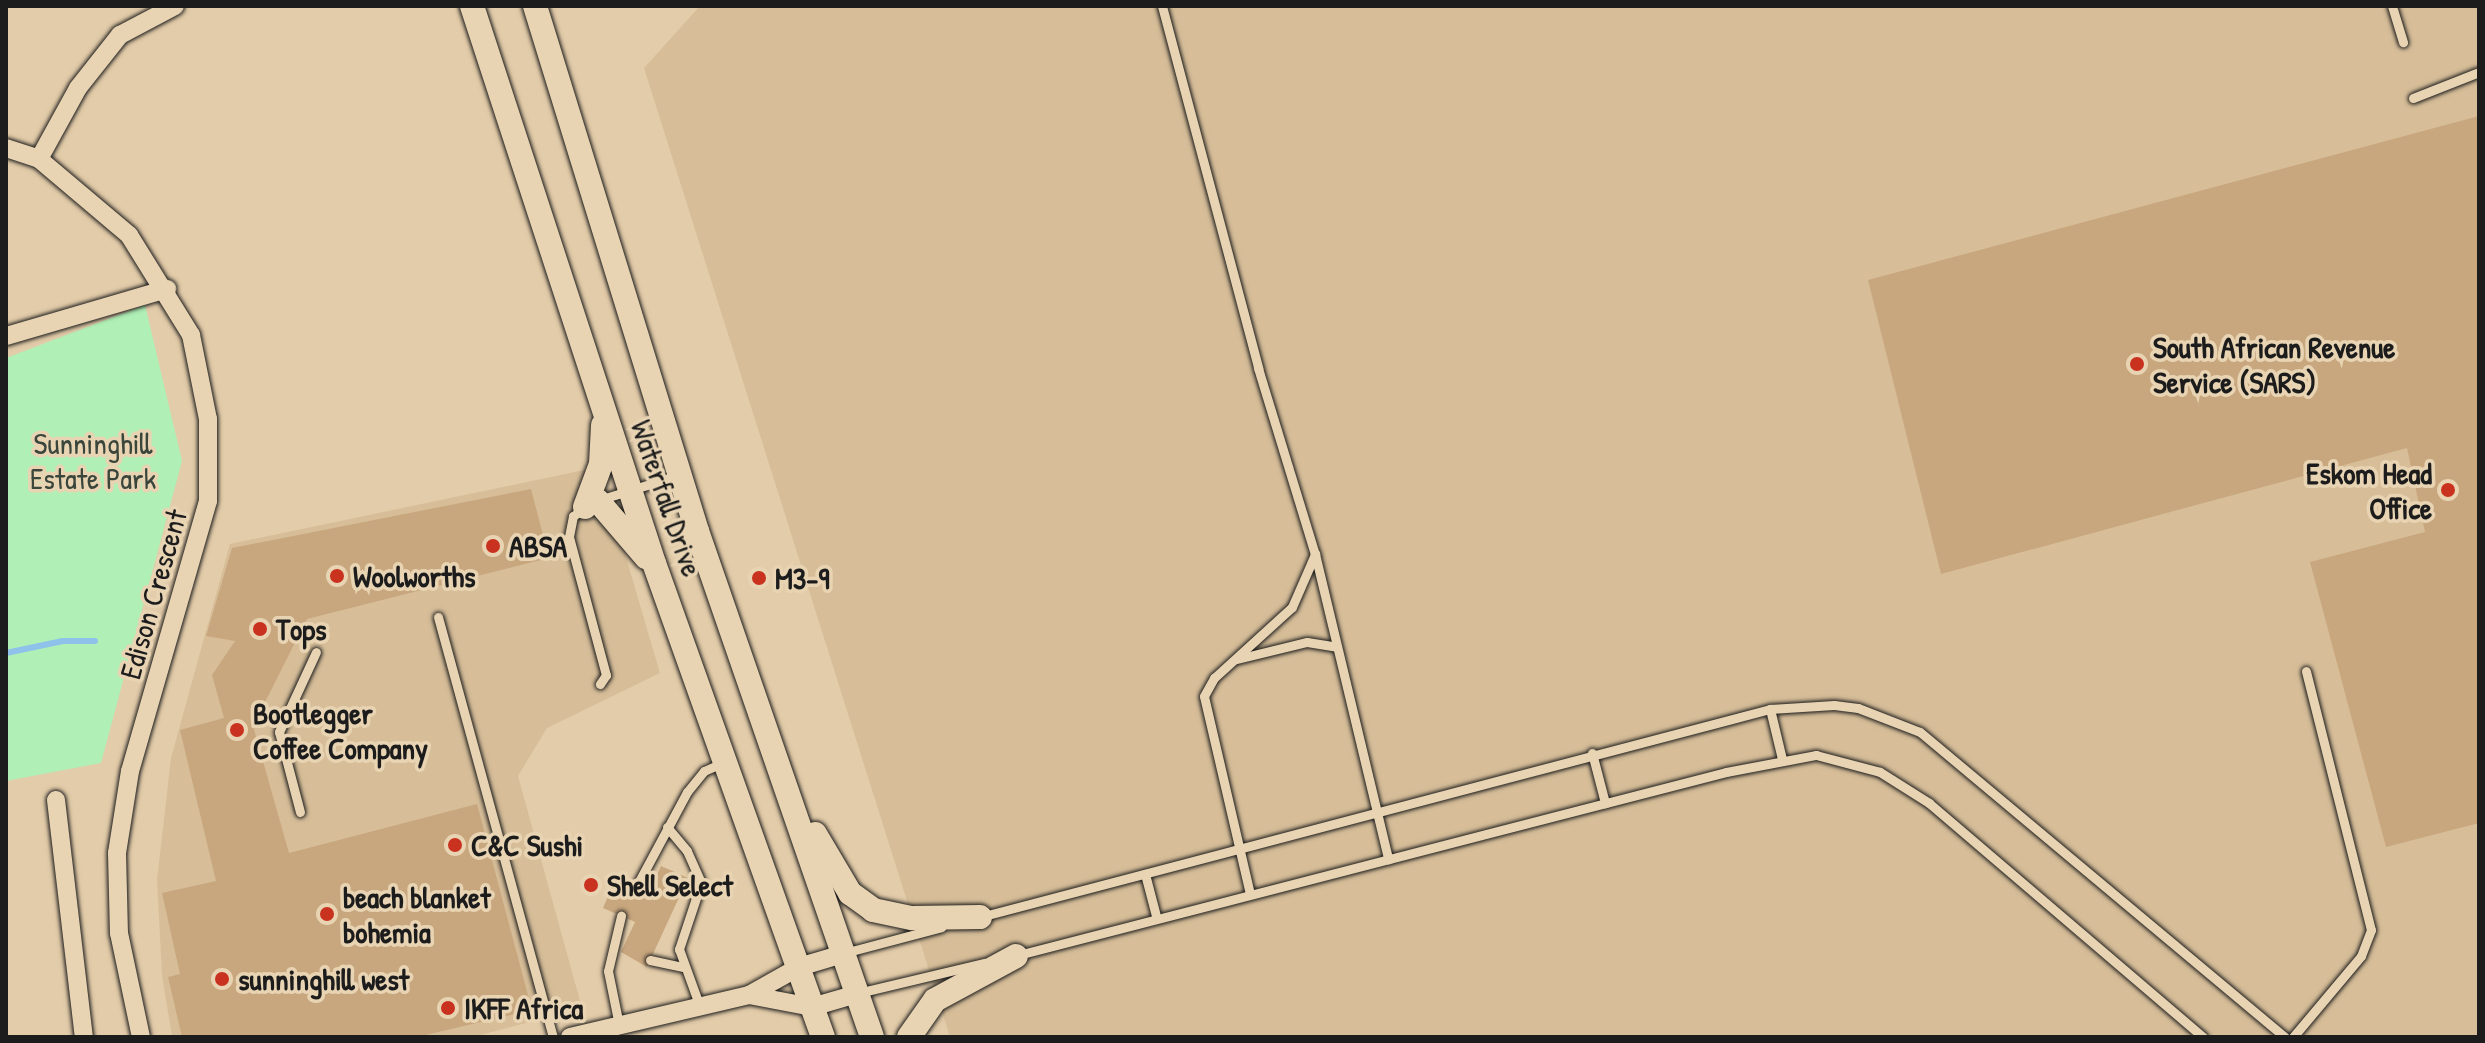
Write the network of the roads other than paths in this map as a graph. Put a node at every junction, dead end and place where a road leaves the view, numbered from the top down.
1 (175, 6) edge
2 (472, 6) edge
3 (535, 6) edge
4 (1162, 6) edge
5 (2392, 6) edge
6 (2403, 42) dead end
7 (2479, 72) edge
8 (2413, 98) dead end
9 (6, 148) edge
10 (39, 159) junction
11 (167, 289) junction
12 (6, 336) edge
13 (604, 412) junction
14 (679, 475) junction
15 (631, 489) junction
16 (591, 504) junction
17 (1315, 554) junction
18 (654, 563) junction
19 (438, 617) dead end
20 (1337, 647) junction
21 (316, 652) dead end
22 (1234, 660) junction
23 (2306, 671) dead end
24 (600, 684) dead end
25 (1770, 709) junction
26 (1592, 753) junction
27 (1782, 759) junction
28 (725, 761) junction
29 (787, 791) junction
30 (56, 800) dead end
31 (1605, 803) junction
32 (1375, 811) junction
33 (300, 812) dead end
34 (667, 827) junction
35 (1238, 847) junction
36 (1388, 859) junction
37 (1145, 874) junction
38 (636, 887) dead end
39 (1250, 894) junction
40 (621, 916) dead end
41 (1156, 916) junction
42 (980, 917) junction
43 (610, 947) junction
44 (622, 950) dead end
45 (843, 954) junction
46 (1016, 956) junction
47 (650, 960) dead end
48 (683, 967) junction
49 (799, 967) junction
50 (857, 994) junction
51 (749, 995) junction
52 (700, 1007) junction
53 (812, 1007) junction
54 (619, 1025) junction
55 (579, 1036) edge
56 (84, 1037) edge
57 (141, 1037) edge
58 (553, 1037) edge
59 (823, 1037) edge
60 (872, 1037) edge
61 (909, 1037) edge
62 (2203, 1037) edge
63 (2285, 1037) edge
64 (2293, 1037) edge

1 - 10 street
2 - 13 main road, Waterfall Drive
3 - 14 main road, Waterfall Drive
4 - 17 lane
5 - 6 lane
7 - 8 lane
9 - 10 street, Edison Crescent
10 - 11 street, Edison Crescent
11 - 12 street
11 - 57 street, Edison Crescent
13 - 15 main road, Waterfall Drive
13 - 16 main road
14 - 15 lane
14 - 29 main road, Waterfall Drive
15 - 16 lane
15 - 18 main road, Waterfall Drive
16 - 18 main road
16 - 24 lane
17 - 20 lane
17 - 22 lane
18 - 28 main road, Waterfall Drive
19 - 58 lane
20 - 22 lane
20 - 32 lane
21 - 33 lane
22 - 35 lane
23 - 64 lane
25 - 26 lane
25 - 27 lane
25 - 63 lane
26 - 31 lane
26 - 32 lane
27 - 31 lane
27 - 62 lane
28 - 34 lane
28 - 49 main road, Waterfall Drive
29 - 42 main road
29 - 45 main road, Waterfall Drive
30 - 56 street
31 - 36 lane
32 - 35 lane
32 - 36 lane
34 - 38 lane
34 - 48 lane
35 - 37 lane
35 - 39 lane
36 - 39 lane
37 - 41 lane
37 - 42 lane
39 - 41 lane
40 - 43 lane
41 - 46 lane
42 - 45 lane
43 - 44 lane
43 - 54 lane
45 - 49 street
45 - 50 main road, Waterfall Drive
46 - 50 lane
46 - 61 main road
47 - 48 lane
48 - 52 lane
49 - 51 street
49 - 53 main road, Waterfall Drive
50 - 53 street
50 - 60 main road, Waterfall Drive
51 - 52 street
51 - 53 street
52 - 54 street
53 - 59 main road, Waterfall Drive
54 - 55 street

